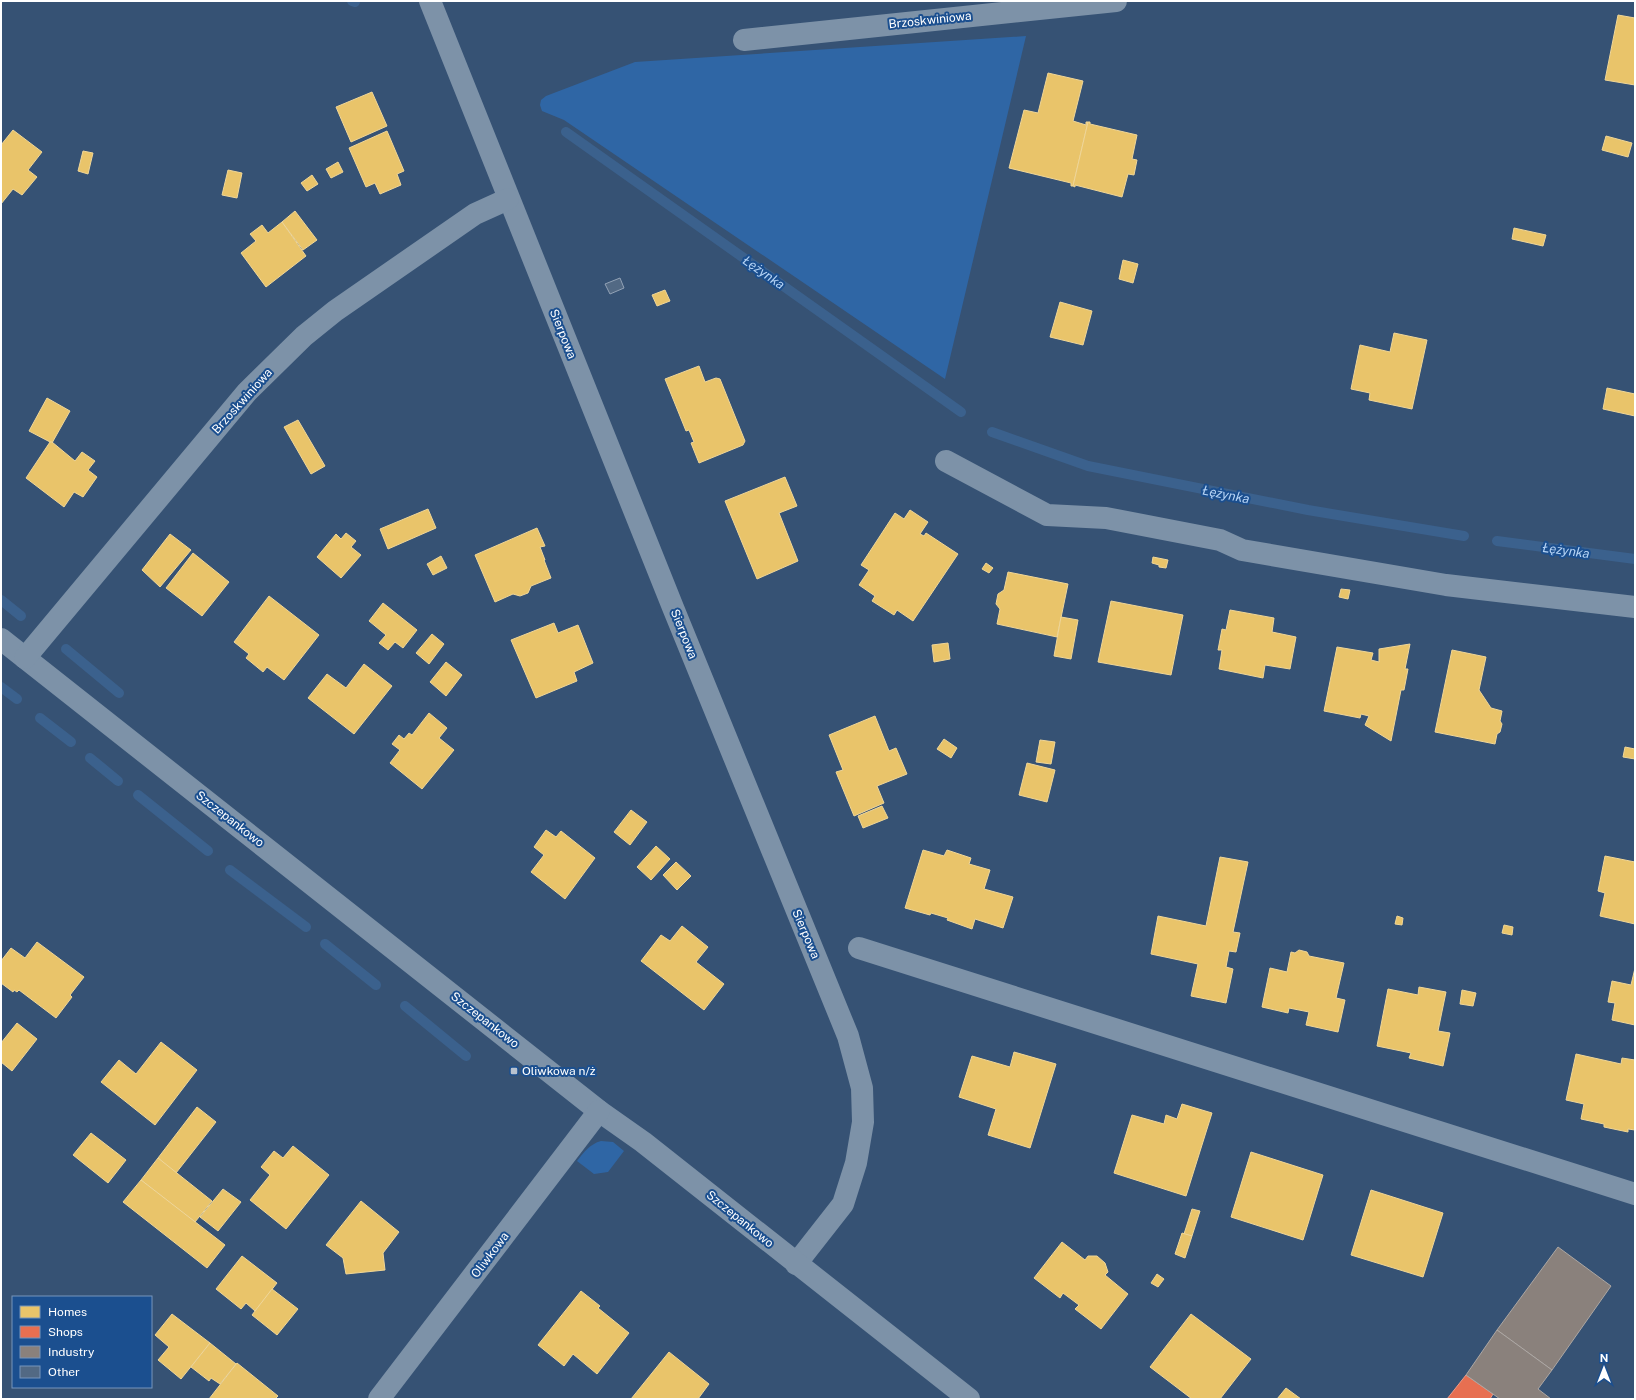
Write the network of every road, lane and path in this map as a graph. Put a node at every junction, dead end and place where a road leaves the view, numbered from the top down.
1 (430, 1) edge
2 (1116, 1) edge
3 (744, 40) dead end
4 (508, 199) junction
5 (946, 461) dead end
6 (1635, 607) edge
7 (1, 639) edge
8 (25, 658) junction
9 (859, 948) dead end
10 (599, 1111) junction
11 (1635, 1194) edge
12 (796, 1264) junction
13 (380, 1399) edge
14 (969, 1399) edge

1 - 4 street, Sierpowa
2 - 3 street, Brzoskwiniowa
4 - 8 street, Brzoskwiniowa
4 - 12 street, Sierpowa
5 - 6 street
7 - 8 street, Szczepankowo
8 - 10 street, Szczepankowo
9 - 11 street
10 - 12 street, Szczepankowo
10 - 13 street, Oliwkowa
12 - 14 street, Szczepankowo

